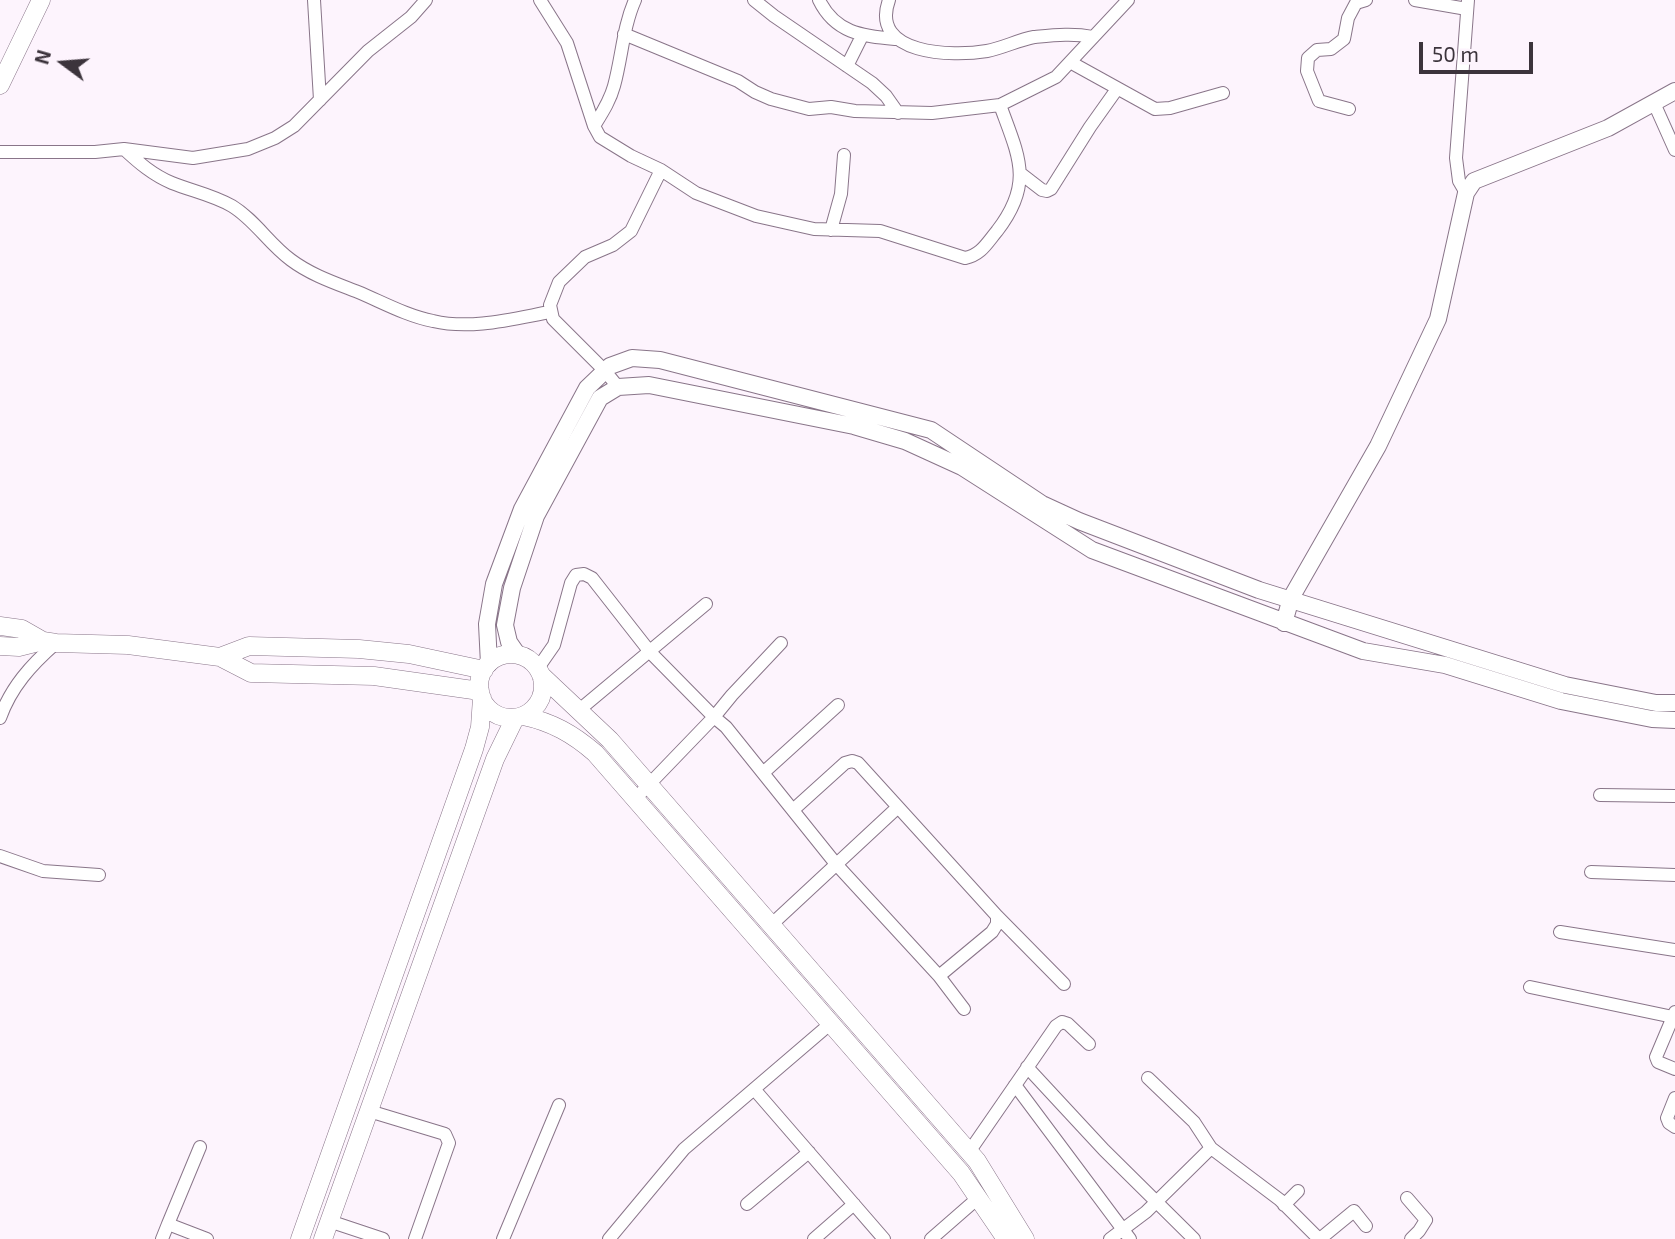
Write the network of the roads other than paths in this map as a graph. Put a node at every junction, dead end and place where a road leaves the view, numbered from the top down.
1 (41, 0) edge
2 (314, 0) edge
3 (426, 0) edge
4 (540, 0) edge
5 (635, 0) edge
6 (754, 0) edge
7 (818, 0) edge
8 (889, 0) edge
9 (1128, 0) edge
10 (1366, 0) edge
11 (1415, 0) edge
12 (1467, 4) edge
13 (624, 34) junction
14 (862, 36) junction
15 (1093, 37) junction
16 (895, 39) junction
17 (1070, 62) junction
18 (847, 66) junction
19 (0, 85) edge
20 (1117, 89) junction
21 (1675, 91) edge
22 (1223, 93) dead end
23 (320, 100) junction
24 (1654, 103) junction
25 (1000, 106) junction
26 (1349, 109) dead end
27 (898, 113) junction
28 (594, 126) junction
29 (124, 149) junction
30 (1675, 150) edge
31 (0, 152) edge
32 (844, 155) dead end
33 (661, 170) junction
34 (1020, 173) junction
35 (1466, 193) junction
36 (831, 230) junction
37 (555, 320) junction
38 (605, 370) junction
39 (618, 387) junction
40 (1291, 598) junction
41 (706, 604) dead end
42 (1284, 623) junction
43 (0, 626) edge
44 (49, 642) junction
45 (781, 643) dead end
46 (0, 646) edge
47 (650, 652) junction
48 (518, 655) junction
49 (220, 657) junction
50 (486, 667) junction
51 (540, 672) junction
52 (481, 695) junction
53 (1675, 703) edge
54 (838, 705) dead end
55 (578, 711) junction
56 (519, 717) junction
57 (715, 717) junction
58 (0, 718) edge
59 (1675, 720) edge
60 (763, 773) junction
61 (649, 785) junction
62 (1600, 795) dead end
63 (1675, 796) edge
64 (635, 799) junction
65 (898, 807) junction
66 (793, 810) junction
67 (0, 856) edge
68 (836, 863) junction
69 (1591, 872) dead end
70 (99, 876) dead end
71 (1675, 876) edge
72 (997, 916) junction
73 (771, 925) junction
74 (1560, 932) dead end
75 (1675, 950) edge
76 (939, 976) junction
77 (1064, 984) dead end
78 (1530, 987) dead end
79 (964, 1009) dead end
80 (1674, 1014) edge
81 (830, 1024) junction
82 (1089, 1044) dead end
83 (1027, 1067) junction
84 (1675, 1069) edge
85 (1148, 1078) dead end
86 (1015, 1085) junction
87 (754, 1089) junction
88 (1675, 1098) edge
89 (559, 1105) dead end
90 (369, 1111) junction
91 (1675, 1127) edge
92 (200, 1147) dead end
93 (1211, 1148) junction
94 (809, 1152) junction
95 (969, 1152) junction
96 (1298, 1191) dead end
97 (978, 1198) junction
98 (1406, 1198) dead end
99 (1156, 1202) junction
100 (853, 1204) junction
101 (747, 1205) dead end
102 (1284, 1205) junction
103 (329, 1221) junction
104 (168, 1224) junction
105 (1366, 1226) dead end
106 (1127, 1234) edge
107 (162, 1239) edge
108 (207, 1239) edge
109 (300, 1239) edge
110 (323, 1239) edge
111 (383, 1239) edge
112 (415, 1239) edge
113 (503, 1239) edge
114 (609, 1239) edge
115 (814, 1239) edge
116 (884, 1239) edge
117 (931, 1239) edge
118 (1006, 1239) edge
119 (1025, 1239) edge
120 (1110, 1239) edge
121 (1194, 1239) edge
122 (1320, 1239) edge
123 (1411, 1239) edge

1 - 19 main road
2 - 23 street
3 - 23 street
4 - 28 street
5 - 13 street
6 - 18 street
7 - 14 street
8 - 16 street
9 - 15 street
10 - 26 street
11 - 12 street
12 - 35 street
13 - 27 street
13 - 28 street
14 - 16 street
14 - 18 street
15 - 16 street
15 - 17 street
17 - 20 street
17 - 25 street
18 - 27 street
20 - 22 street
20 - 34 street
21 - 24 street
23 - 29 street
24 - 30 street
24 - 35 street
25 - 27 street
25 - 34 street
28 - 33 street
29 - 31 street
29 - 37 street
32 - 36 street
33 - 36 street
33 - 37 street
34 - 36 street
35 - 40 street
37 - 38 street
38 - 39 street
38 - 40 street
38 - 50 street
39 - 42 street
39 - 48 street
40 - 42 street
40 - 53 street
41 - 47 street
42 - 59 street
43 - 44 main road
44 - 46 main road
44 - 49 main road
44 - 58 street
45 - 57 street
47 - 51 street
47 - 55 street
47 - 57 street
48 - 50 main road
48 - 51 main road
49 - 50 main road
49 - 52 main road
50 - 52 main road
51 - 55 main road
51 - 56 main road
52 - 56 main road
52 - 109 main road
54 - 60 street
55 - 61 main road
56 - 64 main road
56 - 90 main road
57 - 60 street
57 - 61 street
60 - 66 street
61 - 64 street
61 - 73 main road
62 - 63 street
64 - 81 main road
65 - 66 street
65 - 68 street
65 - 72 street
66 - 68 street
67 - 70 street
68 - 73 street
68 - 76 street
69 - 71 street
72 - 76 street
72 - 77 street
73 - 95 main road
74 - 75 street
76 - 79 street
78 - 80 street
80 - 84 street
81 - 87 street
81 - 97 main road
82 - 83 street
83 - 86 street
83 - 99 street
85 - 93 street
86 - 95 street
86 - 106 street
87 - 94 street
87 - 114 street
88 - 91 street
89 - 113 street
90 - 103 main road
90 - 112 street
92 - 104 street
93 - 99 street
93 - 102 street
94 - 100 street
94 - 101 street
95 - 119 main road
96 - 102 street
97 - 117 street
97 - 118 main road
98 - 123 street
99 - 106 street
99 - 121 street
100 - 115 street
100 - 116 street
102 - 122 street
103 - 110 main road
103 - 111 street
104 - 107 street
104 - 108 street
105 - 122 street
106 - 120 street

